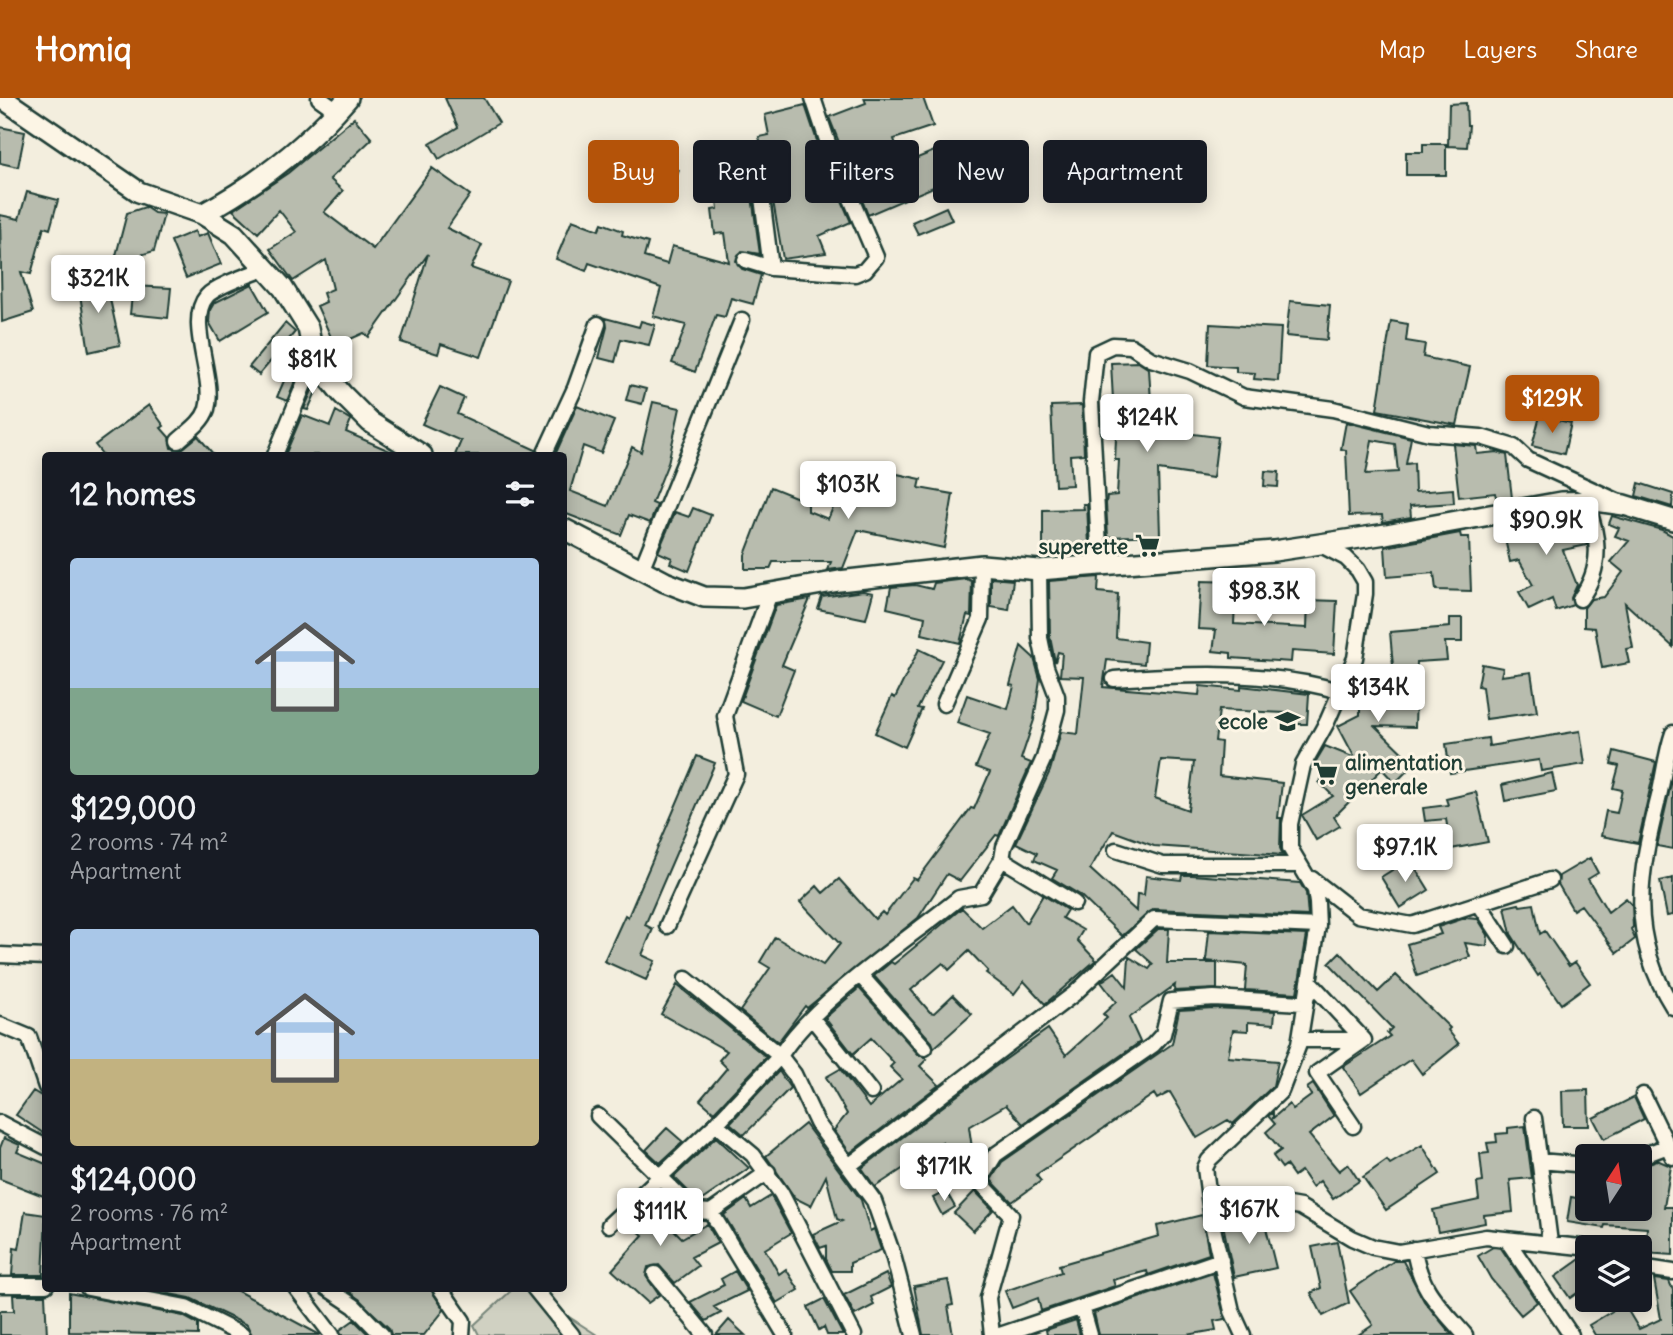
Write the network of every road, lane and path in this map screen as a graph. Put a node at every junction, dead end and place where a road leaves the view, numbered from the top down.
1 (2, 98) edge
2 (319, 98) edge
3 (813, 98) edge
4 (343, 104) edge
5 (763, 203) edge
6 (202, 214) junction
7 (745, 260) dead end
8 (267, 268) junction
9 (771, 268) junction
10 (742, 320) dead end
11 (598, 324) dead end
12 (314, 360) junction
13 (178, 441) dead end
14 (276, 452) edge
15 (417, 452) edge
16 (545, 452) edge
17 (1585, 501) junction
18 (1624, 505) junction
19 (1673, 520) edge
20 (567, 531) edge
21 (1321, 545) junction
22 (982, 565) junction
23 (1100, 565) junction
24 (641, 570) junction
25 (1039, 570) junction
26 (770, 593) junction
27 (1580, 598) dead end
28 (1114, 679) dead end
29 (1342, 692) junction
30 (944, 704) dead end
31 (1673, 733) edge
32 (1116, 850) dead end
33 (1002, 859) junction
34 (1302, 870) junction
35 (1550, 880) dead end
36 (1074, 903) dead end
37 (1480, 905) junction
38 (667, 926) dead end
39 (1318, 926) junction
40 (1507, 946) dead end
41 (0, 955) edge
42 (42, 957) edge
43 (861, 976) junction
44 (686, 979) dead end
45 (1309, 981) junction
46 (1307, 997) junction
47 (1673, 1007) edge
48 (812, 1018) junction
49 (0, 1025) edge
50 (1300, 1040) junction
51 (1364, 1040) junction
52 (925, 1048) dead end
53 (780, 1056) junction
54 (42, 1060) edge
55 (1295, 1061) junction
56 (39, 1069) junction
57 (1317, 1073) junction
58 (42, 1077) edge
59 (871, 1092) dead end
60 (1643, 1096) dead end
61 (598, 1115) dead end
62 (1534, 1118) dead end
63 (0, 1123) edge
64 (716, 1124) junction
65 (1353, 1126) dead end
66 (42, 1145) edge
67 (1670, 1152) edge
68 (1652, 1155) edge
69 (1539, 1161) junction
70 (1575, 1164) edge
71 (850, 1165) junction
72 (768, 1172) junction
73 (663, 1176) junction
74 (1210, 1203) junction
75 (711, 1212) junction
76 (608, 1225) dead end
77 (1507, 1240) junction
78 (1550, 1243) junction
79 (1575, 1246) edge
80 (1414, 1249) junction
81 (1221, 1260) junction
82 (1652, 1269) edge
83 (1673, 1272) edge
84 (655, 1274) dead end
85 (42, 1284) edge
86 (0, 1285) edge
87 (109, 1292) edge
88 (299, 1292) edge
89 (333, 1292) edge
90 (443, 1292) edge
91 (537, 1292) edge
92 (1082, 1307) junction
93 (242, 1335) edge
94 (332, 1335) edge
95 (382, 1335) edge
96 (463, 1335) edge
97 (572, 1335) edge
98 (705, 1335) edge
99 (785, 1335) edge
100 (854, 1335) edge
101 (914, 1335) edge
102 (992, 1335) edge
103 (1000, 1335) edge
104 (1090, 1335) edge
105 (1242, 1335) edge
106 (1465, 1335) edge
107 (1571, 1335) edge

1 - 6 street
2 - 4 street
3 - 9 street
4 - 6 street
5 - 9 street
6 - 8 street
7 - 9 street
8 - 12 street
8 - 13 street
10 - 24 street
11 - 16 street
12 - 14 street
12 - 15 street
17 - 18 street
17 - 21 street
17 - 27 street
18 - 19 street
18 - 23 street
20 - 24 street
21 - 23 street
21 - 29 street
22 - 25 street
22 - 26 street
22 - 30 street
23 - 25 street
24 - 26 street
25 - 33 street
26 - 38 street
28 - 29 street
29 - 34 street
31 - 47 street
32 - 34 street
33 - 36 street
33 - 43 street
34 - 37 street
34 - 39 street
35 - 37 street
37 - 40 street
39 - 45 street
39 - 71 street
41 - 42 street
43 - 48 street
43 - 52 street
44 - 53 street
45 - 46 street
45 - 51 street
46 - 50 street
46 - 102 street
48 - 53 street
48 - 59 street
49 - 56 street
50 - 51 street
50 - 55 street
51 - 57 street
53 - 64 street
53 - 71 street
54 - 56 street
55 - 57 street
55 - 74 street
56 - 58 street
57 - 65 street
60 - 67 street
61 - 73 street
62 - 69 street
63 - 66 street
64 - 72 street
64 - 73 street
67 - 68 street
69 - 70 street
69 - 78 street
71 - 101 street
72 - 75 street
72 - 100 street
73 - 75 street
73 - 76 street
74 - 80 street
74 - 81 street
75 - 99 street
77 - 78 street
77 - 80 street
77 - 107 street
78 - 79 street
80 - 106 street
81 - 92 street
81 - 105 street
82 - 83 street
84 - 98 street
85 - 86 street
87 - 93 street
88 - 94 street
89 - 95 street
90 - 96 street
91 - 97 street
92 - 103 street
92 - 104 street

